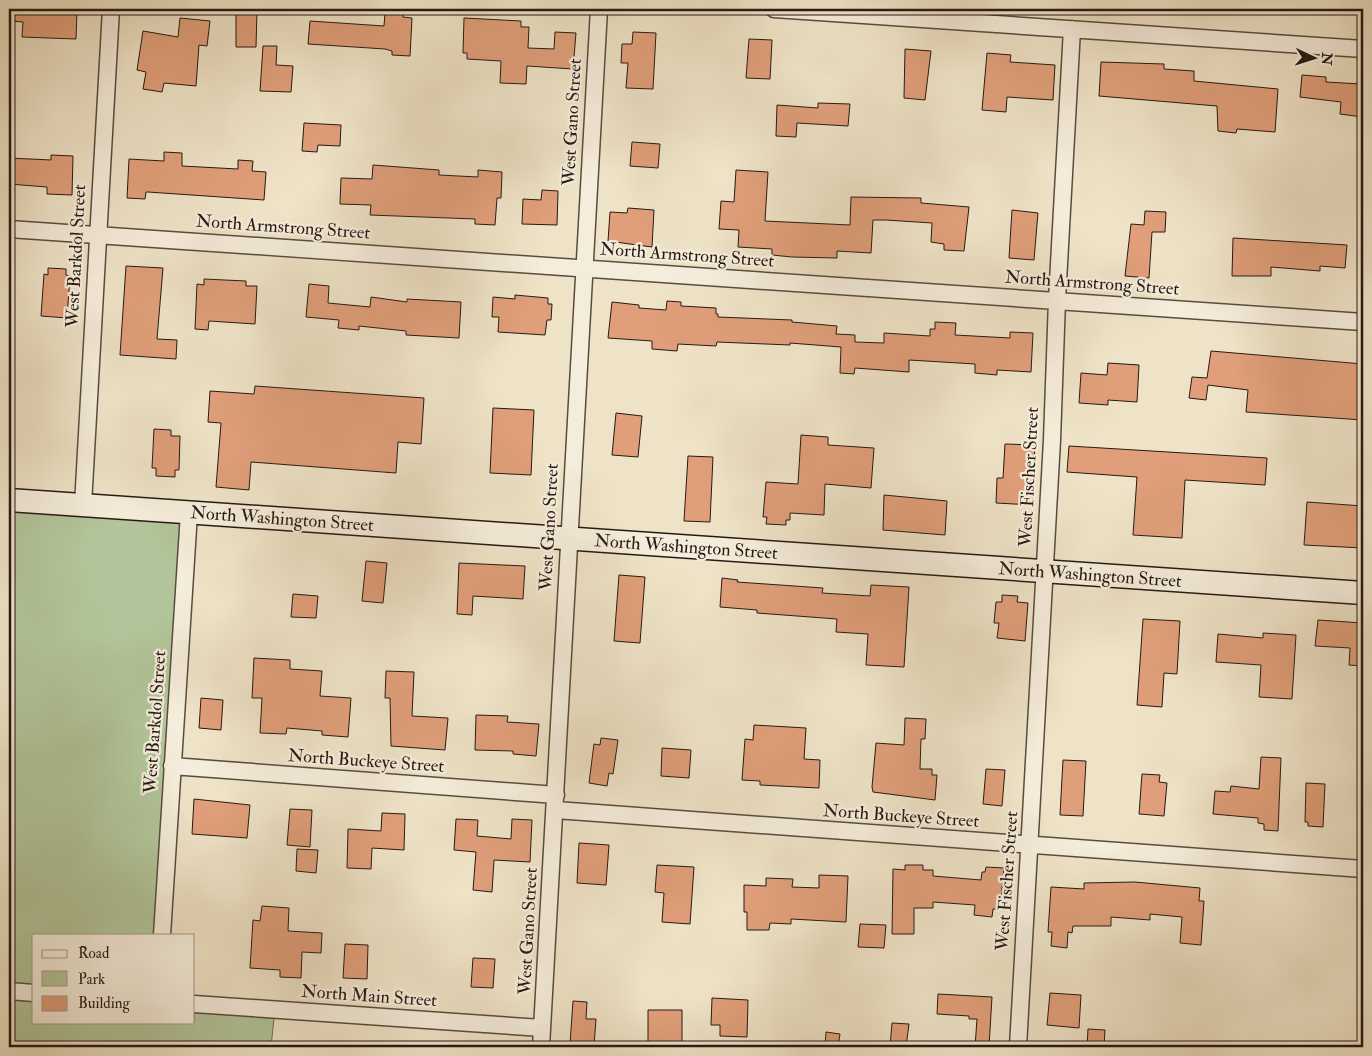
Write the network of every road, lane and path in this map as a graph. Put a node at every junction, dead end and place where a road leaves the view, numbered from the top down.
1 (111, 9) edge
2 (599, 9) edge
3 (774, 9) edge
4 (1072, 29) junction
5 (1363, 49) edge
6 (9, 228) edge
7 (97, 235) junction
8 (584, 268) junction
9 (1057, 300) junction
10 (1363, 322) edge
11 (9, 500) edge
12 (83, 506) junction
13 (189, 513) junction
14 (569, 539) junction
15 (1043, 572) junction
16 (1363, 594) edge
17 (172, 766) junction
18 (556, 803) junction
19 (1030, 845) junction
20 (1363, 869) edge
21 (162, 934) edge
22 (9, 991) edge
23 (32, 993) edge
24 (195, 1004) edge
25 (542, 1028) junction
26 (542, 1047) edge
27 (1018, 1047) edge

1 - 7 street, West Barkdol Street
2 - 8 street, West Gano Street
3 - 4 street
4 - 5 street
4 - 9 street, West Fischer Street
6 - 7 street, North Armstrong Street
7 - 8 street, North Armstrong Street
7 - 12 street, West Barkdol Street
8 - 9 street, North Armstrong Street
8 - 14 street, West Gano Street
9 - 10 street, North Armstrong Street
9 - 15 street, West Fischer Street
11 - 12 main road, North Washington Street
12 - 13 main road, North Washington Street
13 - 14 main road, North Washington Street
13 - 17 street, West Barkdol Street
14 - 15 main road, North Washington Street
14 - 18 street, West Gano Street
15 - 16 main road, North Washington Street
15 - 19 street, West Fischer Street
17 - 18 street, North Buckeye Street
17 - 21 street, West Barkdol Street
18 - 19 street, North Buckeye Street
18 - 25 street, West Gano Street
19 - 20 street, North Buckeye Street
19 - 27 street, West Fischer Street
22 - 23 street
24 - 25 street, North Main Street
25 - 26 street, West Gano Street

